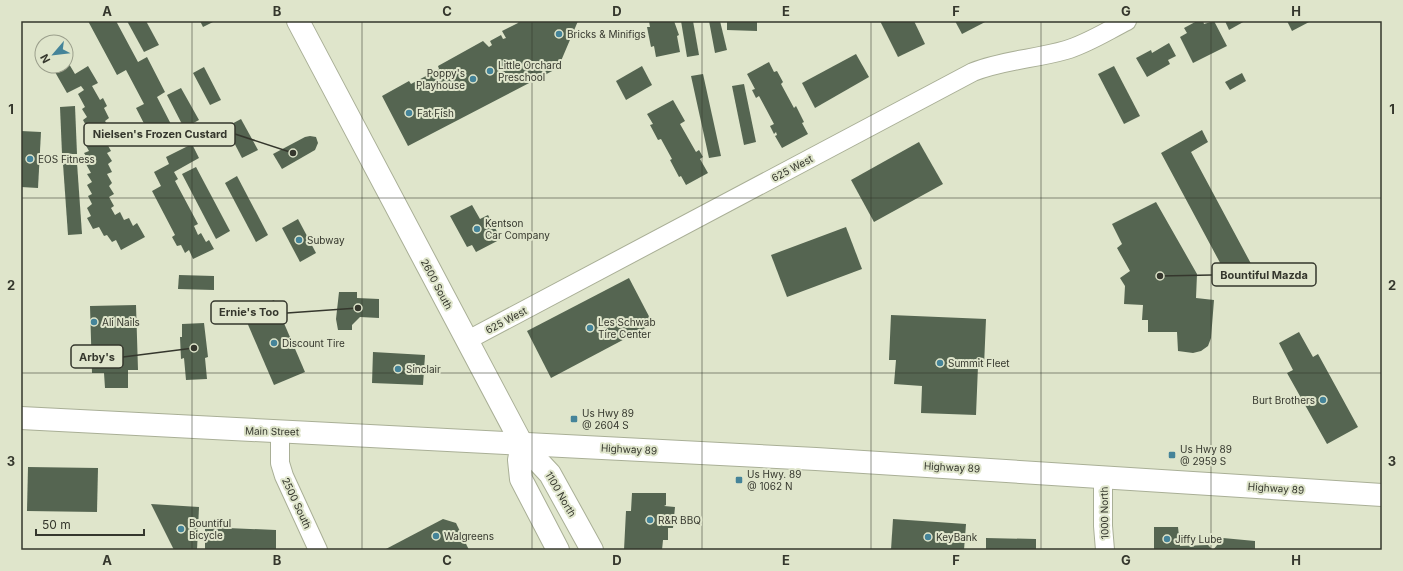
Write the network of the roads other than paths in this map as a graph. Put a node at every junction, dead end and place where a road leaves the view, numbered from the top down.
1 (298, 21) edge
2 (1127, 21) edge
3 (466, 341) junction
4 (21, 418) edge
5 (280, 431) junction
6 (522, 444) junction
7 (1103, 476) junction
8 (1382, 495) edge
9 (318, 550) edge
10 (558, 550) edge
11 (592, 550) edge
12 (1105, 550) edge

1 - 3 main road, 2600 South
2 - 3 street, 625 West
3 - 6 main road, 2600 South
4 - 5 main road, Main Street
5 - 6 main road, Main Street
5 - 9 street, 2500 South
6 - 7 main road, Highway 89
6 - 10 main road
6 - 11 main road, 1100 North
7 - 8 main road, Highway 89
7 - 12 street, 1000 North

